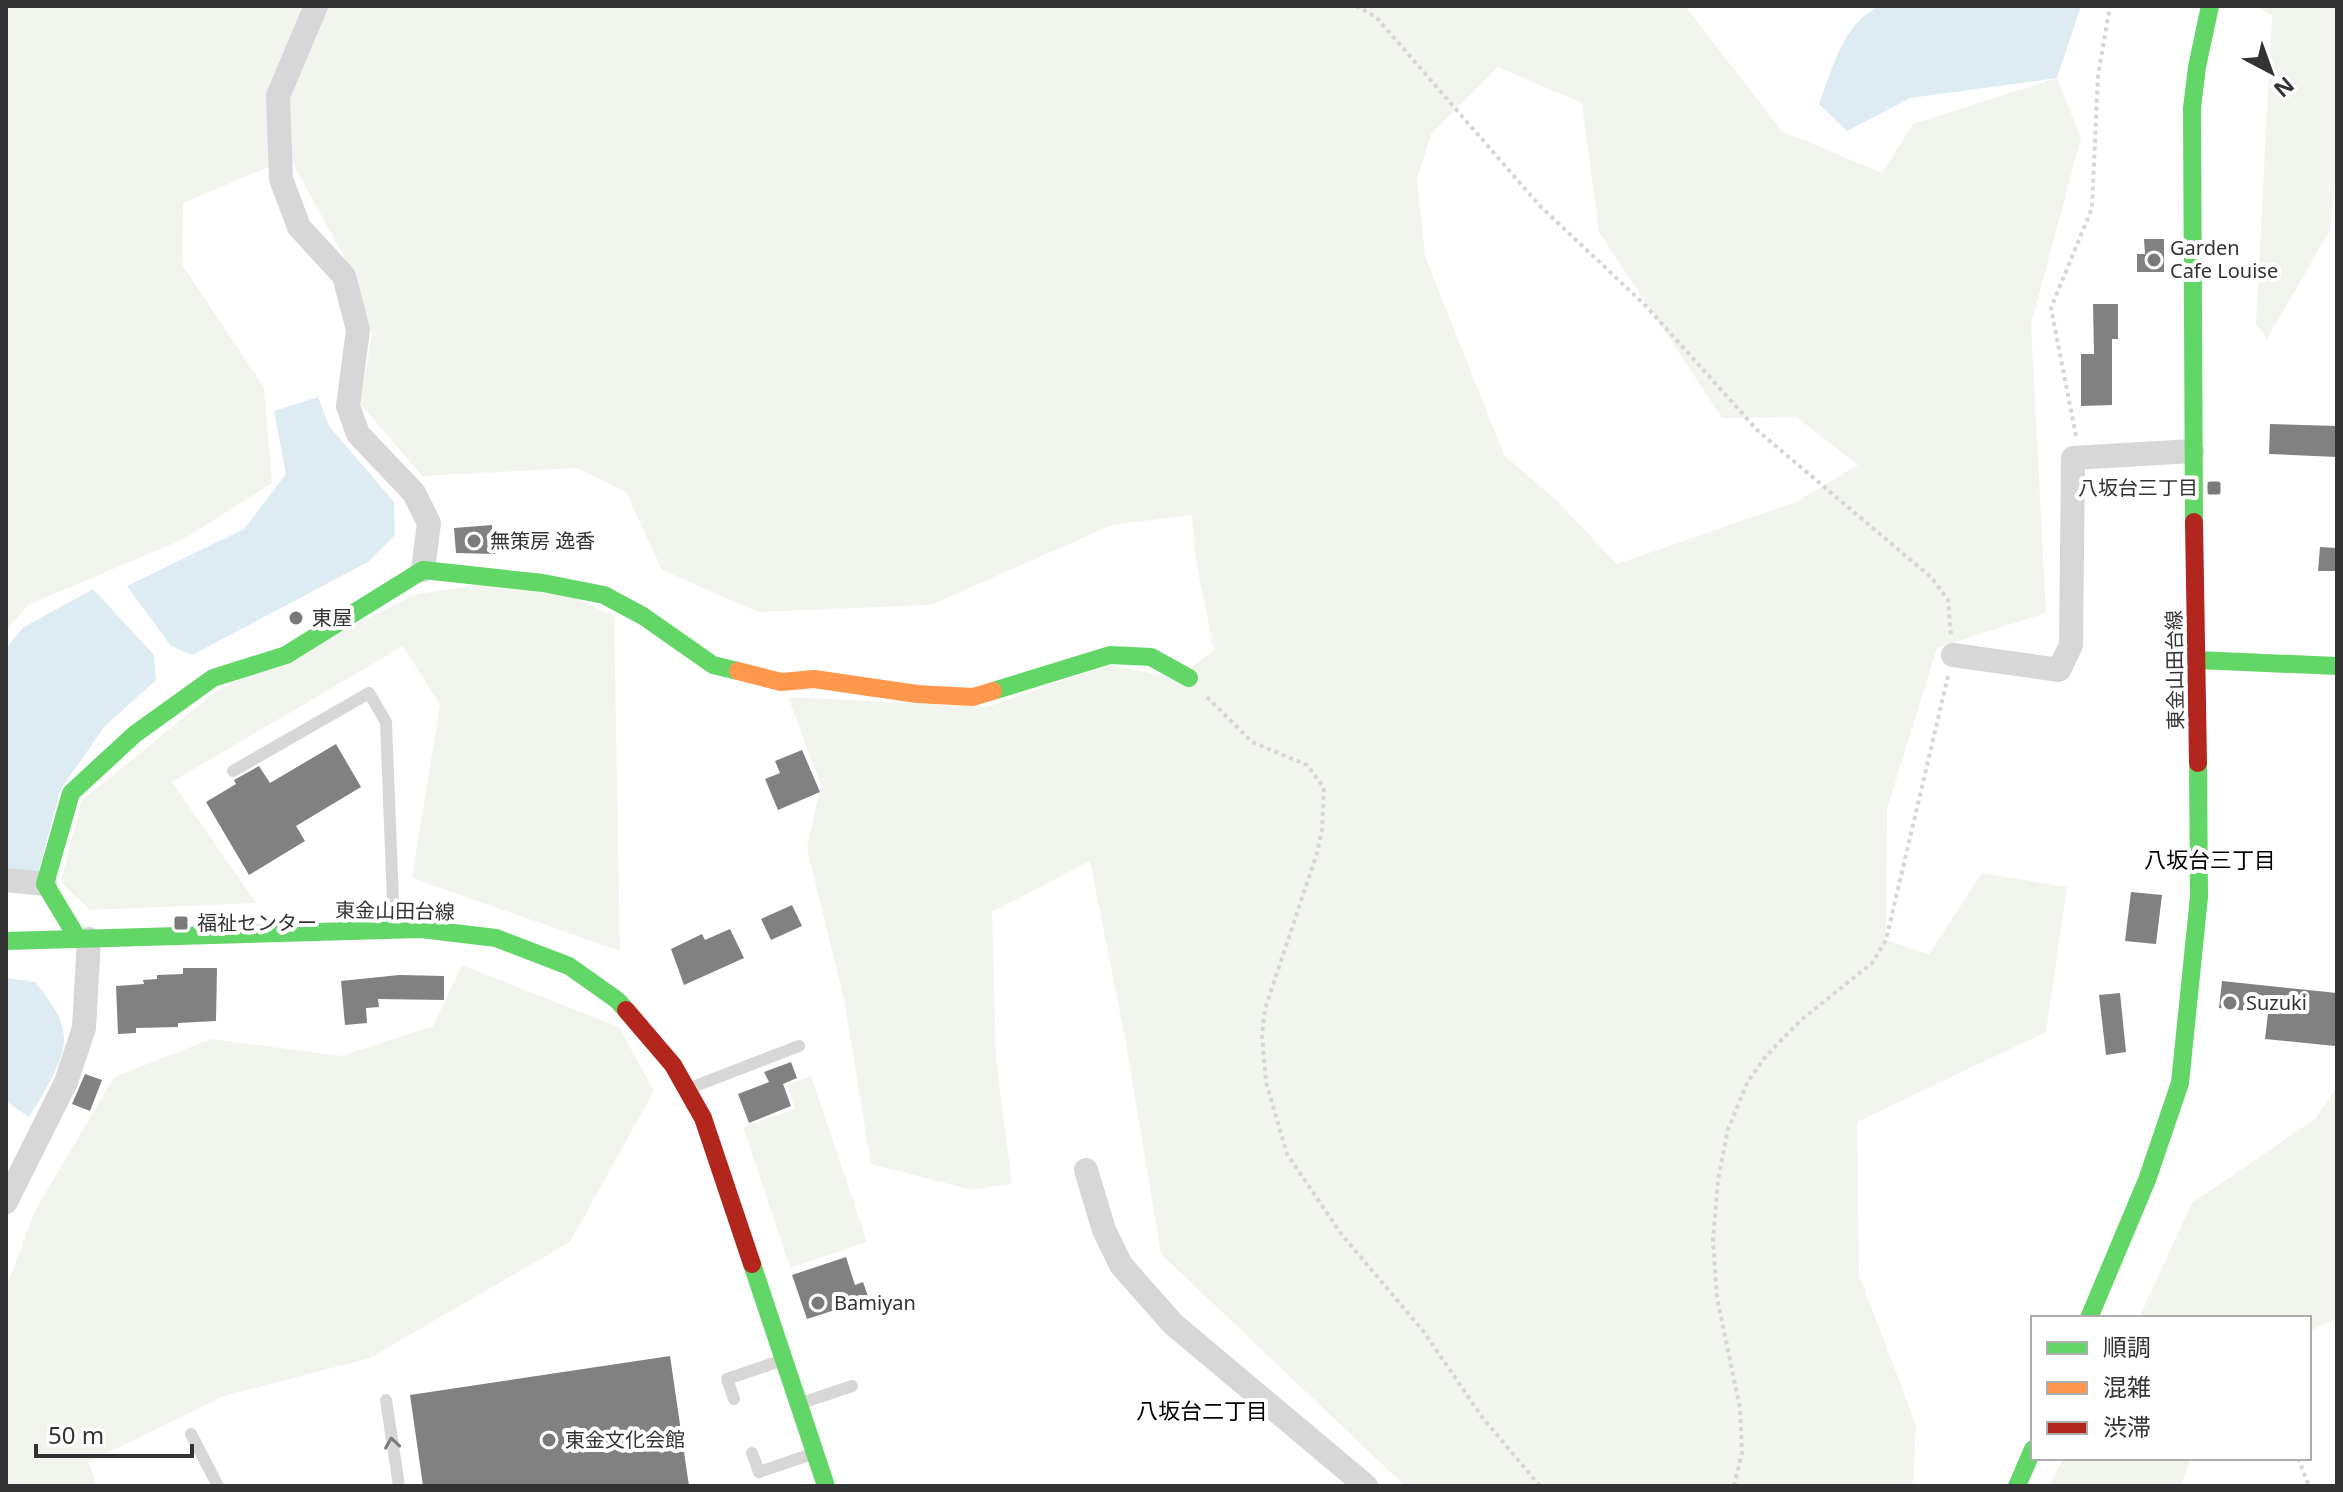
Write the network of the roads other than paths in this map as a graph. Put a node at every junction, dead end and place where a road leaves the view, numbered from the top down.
1 (316, 6) edge
2 (2210, 6) edge
3 (2192, 451) junction
4 (423, 570) junction
5 (1953, 655) road end
6 (2198, 660) junction
7 (2337, 666) edge
8 (1189, 678) road end
9 (233, 771) dead end
10 (6, 880) edge
11 (45, 884) junction
12 (394, 930) junction
13 (83, 939) junction
14 (6, 941) edge
15 (799, 1046) dead end
16 (687, 1089) junction
17 (1086, 1170) dead end
18 (6, 1202) edge
19 (2090, 1316) edge
20 (784, 1359) junction
21 (852, 1386) dead end
22 (734, 1399) dead end
23 (386, 1400) dead end
24 (799, 1404) junction
25 (191, 1434) dead end
26 (752, 1453) dead end
27 (815, 1453) junction
28 (2031, 1454) edge
29 (218, 1486) edge
30 (399, 1486) edge
31 (826, 1486) edge
32 (1366, 1486) edge
33 (2017, 1486) edge

1 - 4 street
2 - 3 main road, 東金山田台線
3 - 5 street
3 - 6 main road, 東金山田台線
4 - 8 main road
4 - 11 main road
6 - 7 main road
6 - 19 main road, 東金山田台線
9 - 12 lane
10 - 11 street
11 - 13 main road
12 - 13 main road, 東金山田台線
12 - 16 main road, 東金山田台線
13 - 14 main road, 東金山田台線
13 - 18 street
15 - 16 lane
16 - 20 main road, 東金山田台線
17 - 32 street
20 - 22 lane
20 - 24 main road, 東金山田台線
21 - 24 lane
30 -> 23 lane
24 - 27 main road, 東金山田台線
25 - 29 lane
26 - 27 lane
27 - 31 main road, 東金山田台線
28 - 33 main road

